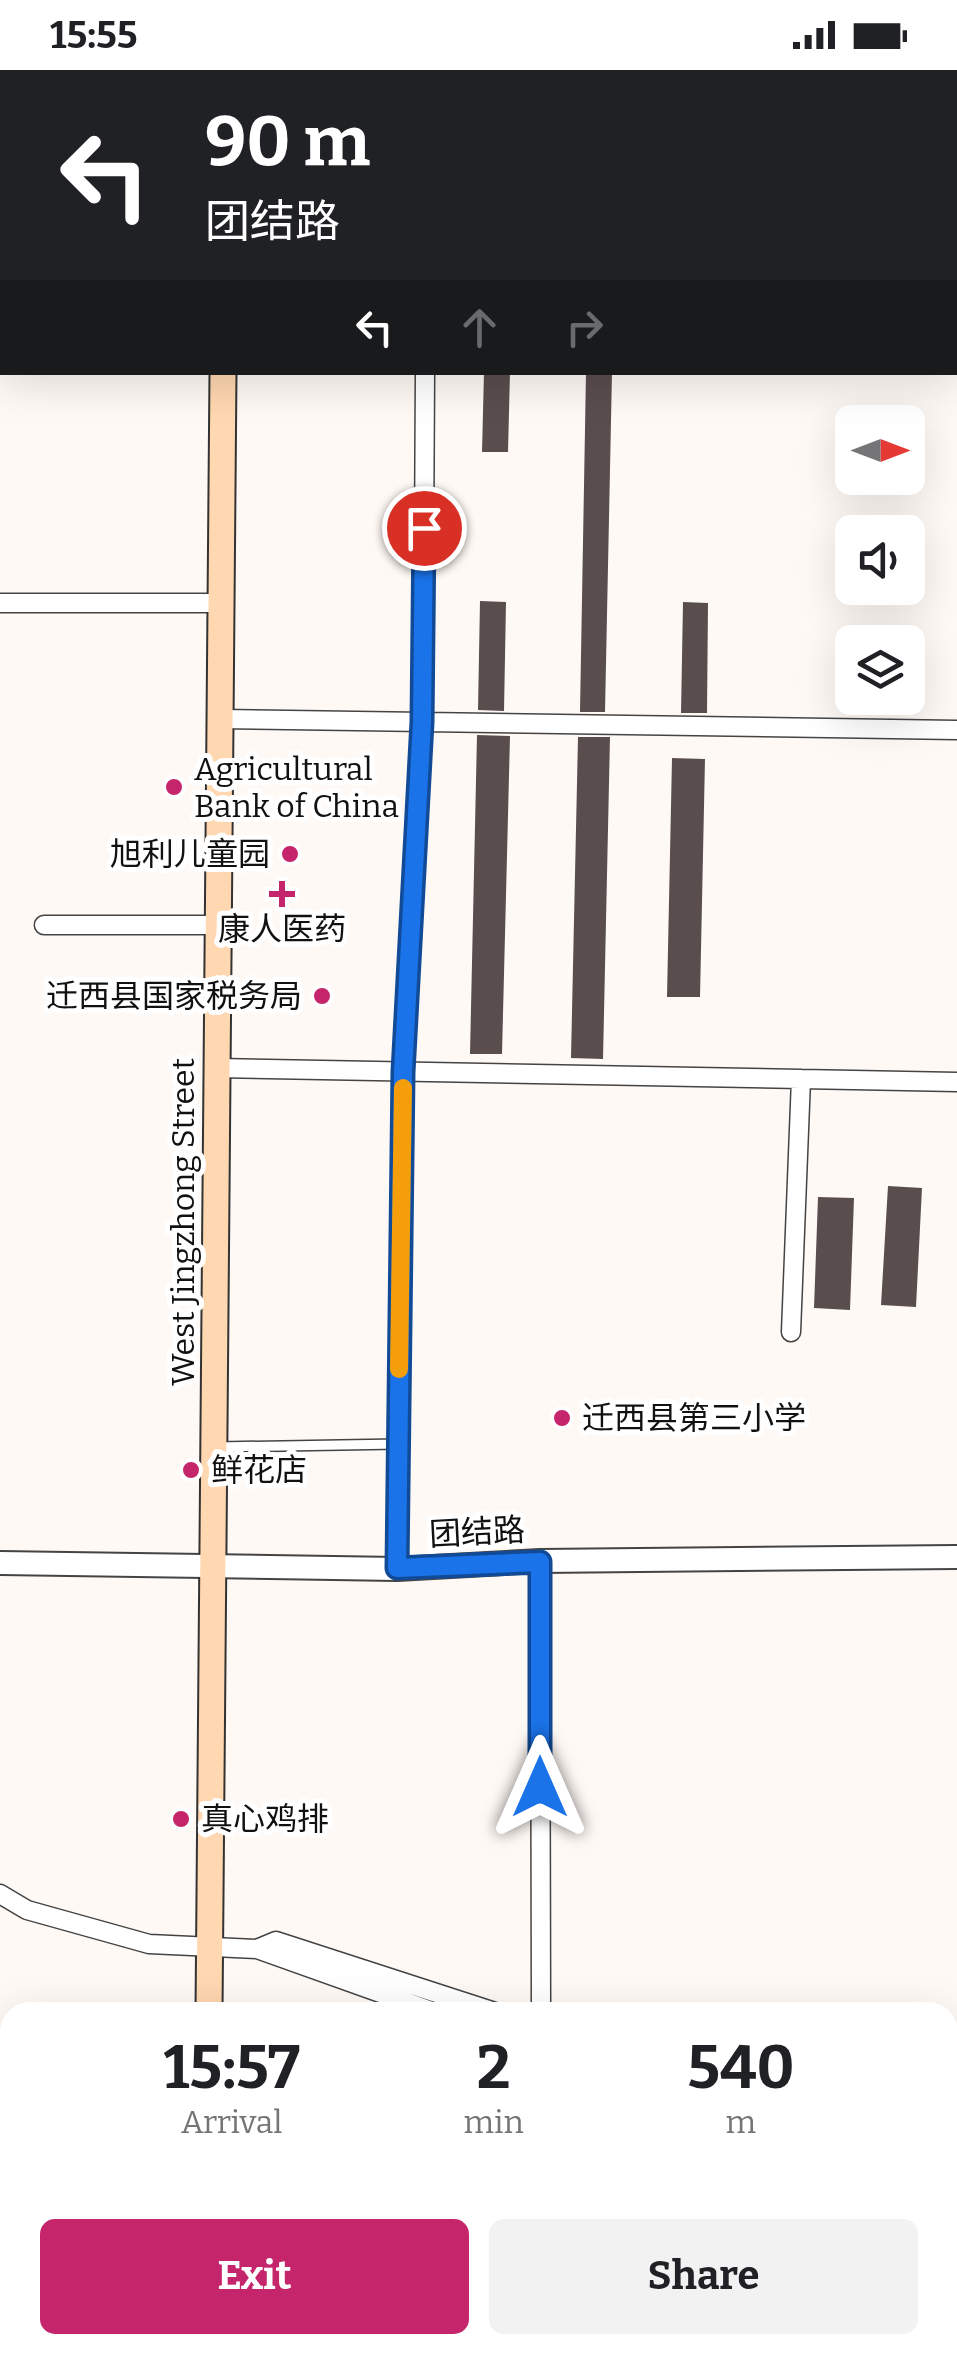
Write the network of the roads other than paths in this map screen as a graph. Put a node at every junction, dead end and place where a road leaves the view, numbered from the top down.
1 (223, 375) edge
2 (425, 375) edge
3 (0, 603) edge
4 (221, 603) junction
5 (220, 719) junction
6 (422, 722) junction
7 (957, 730) edge
8 (44, 925) dead end
9 (218, 925) junction
10 (217, 1068) junction
11 (403, 1072) junction
12 (801, 1079) junction
13 (957, 1082) edge
14 (791, 1332) dead end
15 (398, 1444) junction
16 (214, 1447) junction
17 (957, 1557) edge
18 (540, 1562) junction
19 (0, 1563) edge
20 (397, 1568) junction
21 (213, 1569) junction
22 (0, 1894) edge
23 (210, 1947) junction
24 (258, 1949) junction
25 (209, 2002) edge
26 (406, 2002) edge
27 (465, 2002) edge
28 (541, 2002) edge

1 - 4 main road, West Jingzhong Street
2 - 6 street
3 - 4 street
4 - 5 main road, West Jingzhong Street
5 - 6 street
5 - 9 main road, West Jingzhong Street
6 - 7 street
6 - 11 street
8 - 9 street
9 - 10 main road, West Jingzhong Street
10 - 11 street
10 - 16 main road, West Jingzhong Street
11 - 12 street
11 - 15 street
12 - 13 street
12 - 14 street
15 - 16 lane
15 - 20 street
16 - 21 main road, West Jingzhong Street
17 - 18 street, 团结路
18 - 20 street, 团结路
18 - 28 street
19 - 21 street, 团结路
20 - 21 street, 团结路
21 - 23 main road, West Jingzhong Street
22 - 23 street
23 - 24 street
23 - 25 main road, West Jingzhong Street
24 - 26 street
24 - 27 street

